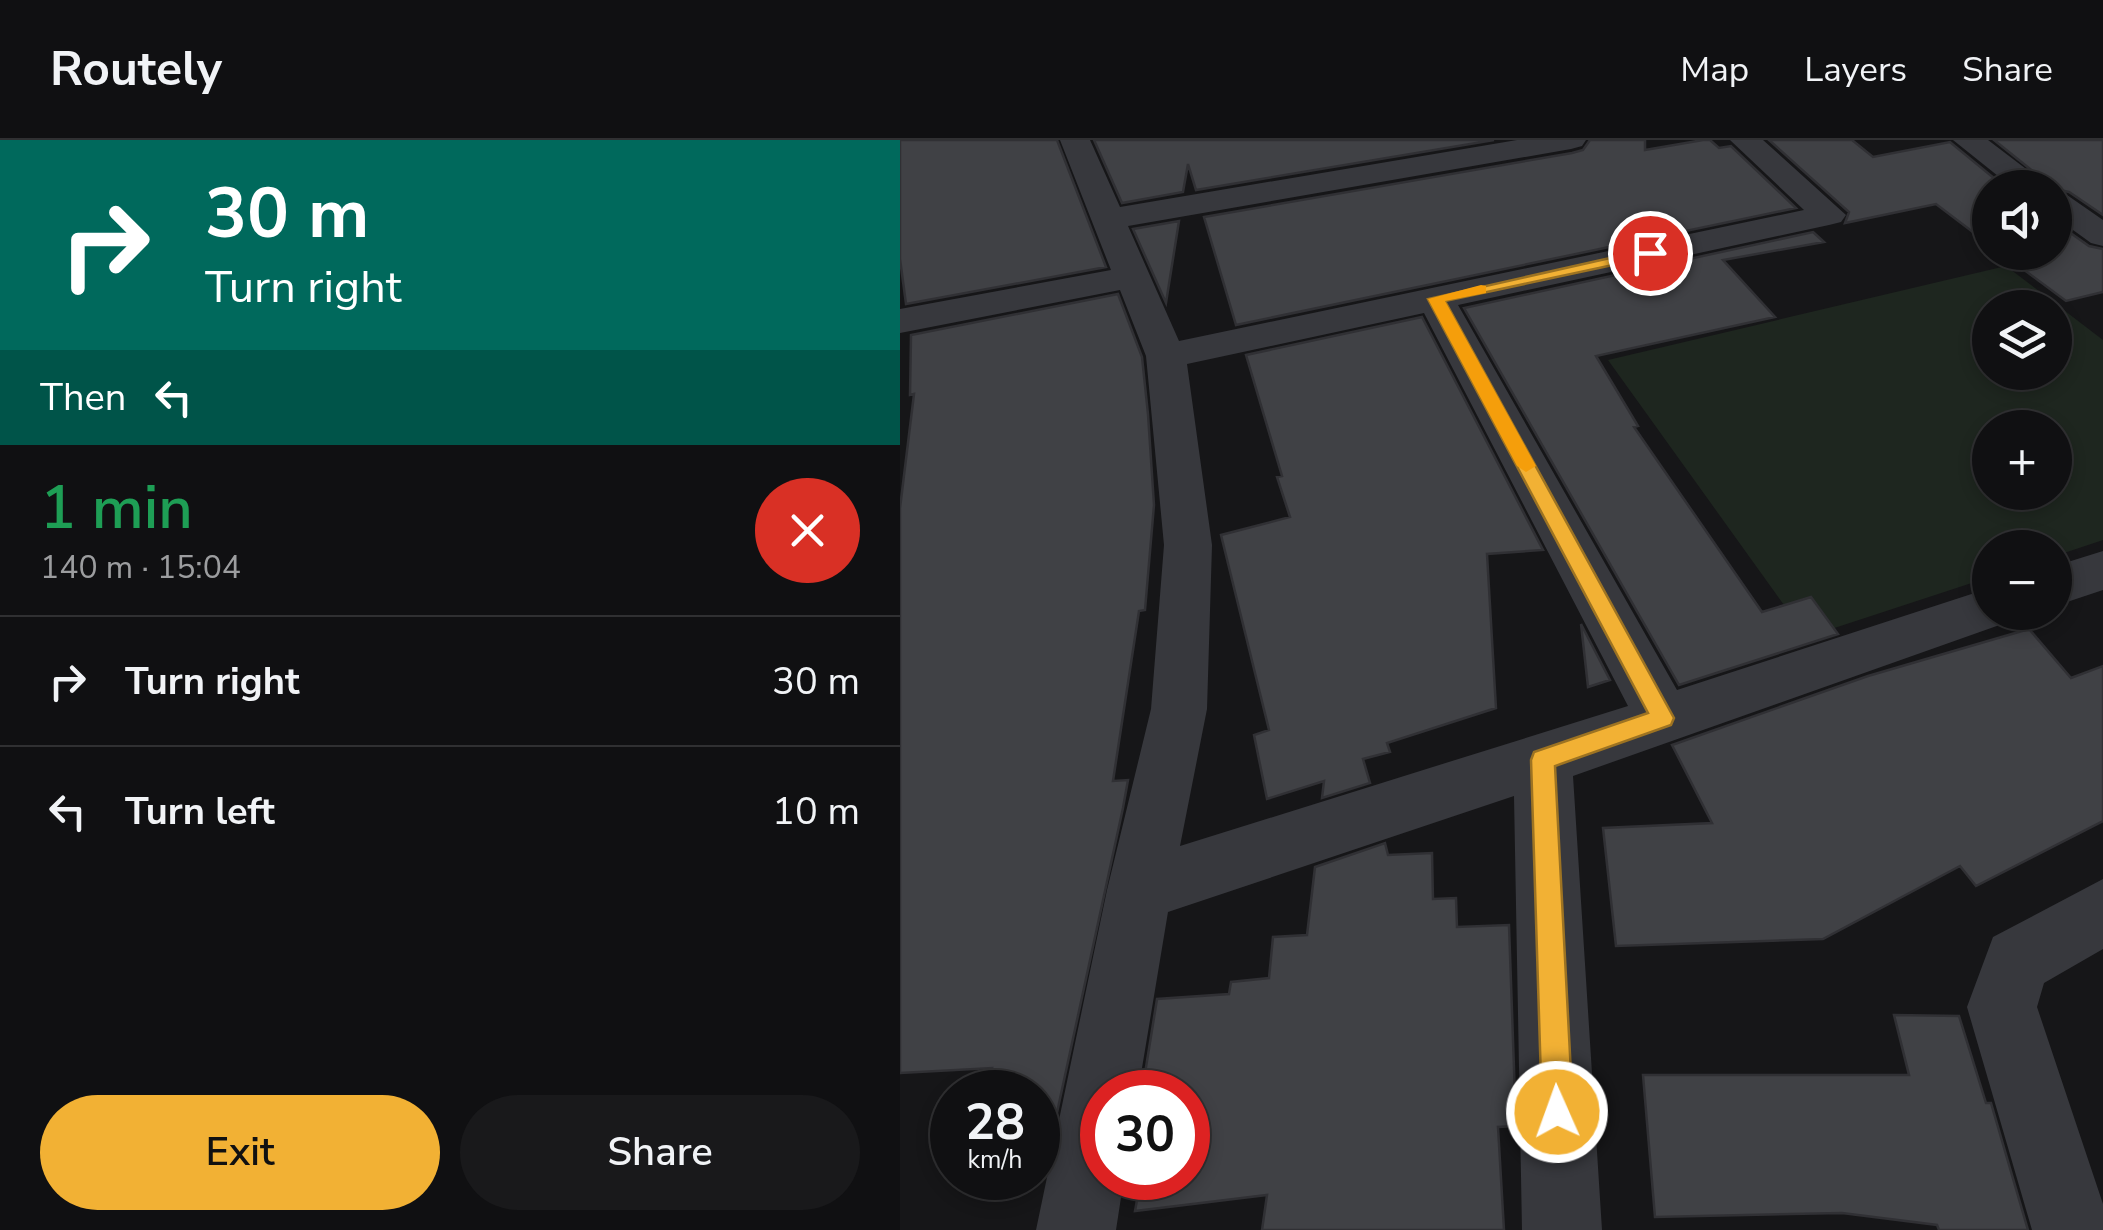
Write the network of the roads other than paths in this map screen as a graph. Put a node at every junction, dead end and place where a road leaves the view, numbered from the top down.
1 (1076, 140) edge
2 (1571, 140) edge
3 (1744, 140) edge
4 (1968, 140) edge
5 (2010, 170) edge
6 (2072, 214) edge
7 (1110, 219) junction
8 (2103, 236) edge
9 (1130, 277) junction
10 (1436, 299) junction
11 (900, 322) edge
12 (1166, 356) junction
13 (2103, 570) edge
14 (2072, 580) edge
15 (1972, 614) edge
16 (1663, 718) junction
17 (1543, 760) junction
18 (1140, 890) junction
19 (2103, 912) edge
20 (1076, 1230) edge
21 (1562, 1230) edge
22 (2072, 1230) edge

1 - 7 street
2 - 7 street
3 - 10 street
4 - 5 street
6 - 8 street
7 - 9 street
9 - 11 street
9 - 12 street
10 - 12 street
10 - 16 street
12 - 18 street
13 - 14 street
15 - 16 street
16 - 17 street
17 - 18 street
17 - 21 street
18 - 20 street
19 - 22 street

